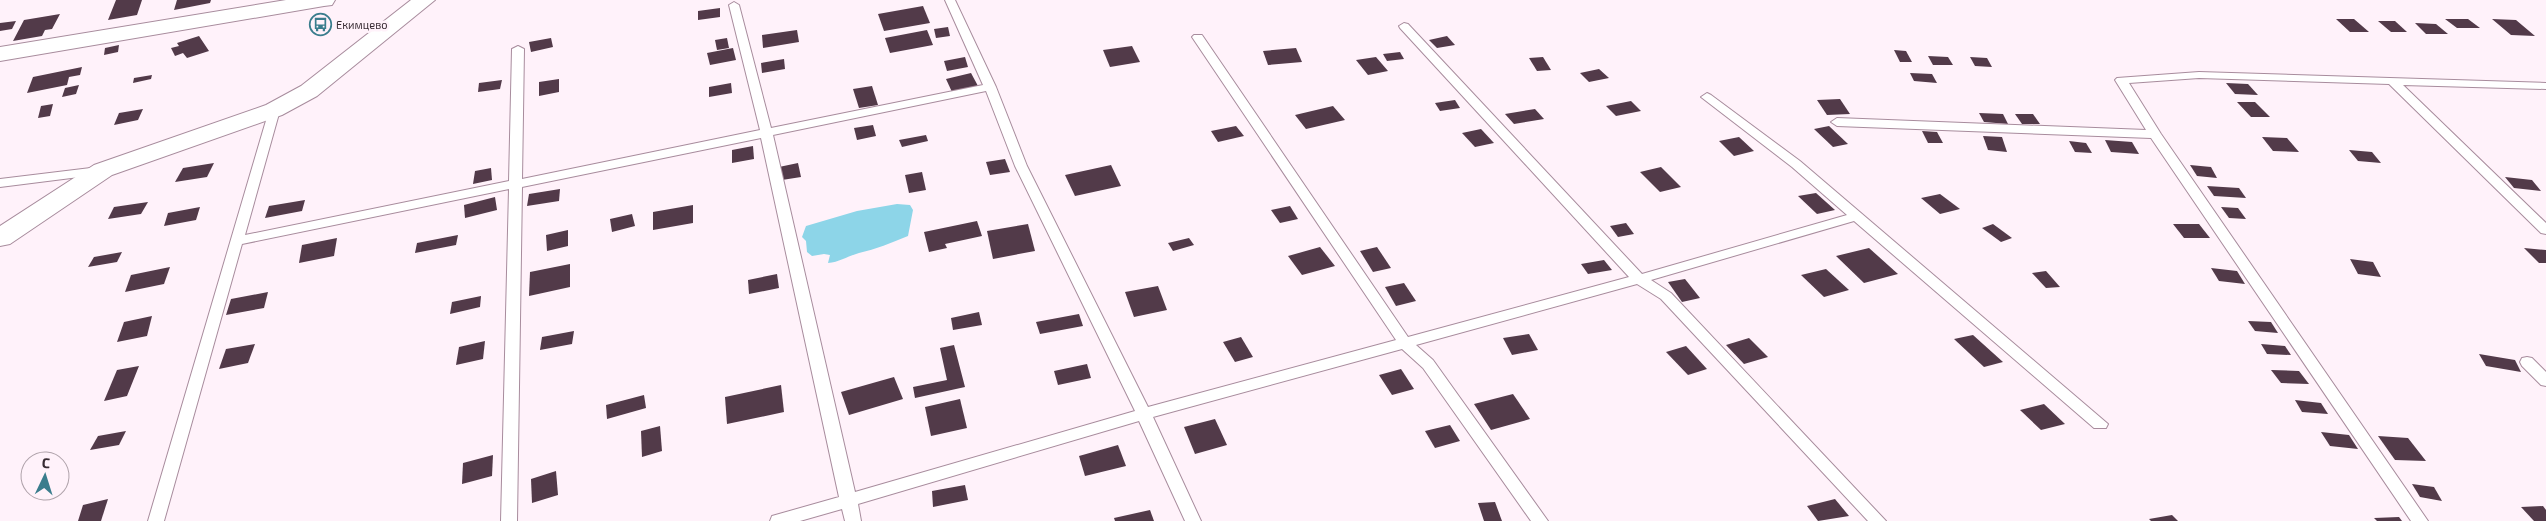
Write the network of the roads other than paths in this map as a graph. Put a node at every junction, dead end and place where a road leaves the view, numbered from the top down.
1 (324, 0) edge
2 (424, 0) edge
3 (950, 0) edge
4 (734, 5) dead end
5 (1404, 26) dead end
6 (1198, 37) dead end
7 (518, 49) dead end
8 (0, 54) edge
9 (2392, 81) junction
10 (2546, 86) edge
11 (990, 87) junction
12 (1707, 97) dead end
13 (274, 110) junction
14 (1837, 122) dead end
15 (766, 132) junction
16 (2155, 134) junction
17 (103, 170) junction
18 (0, 183) edge
19 (518, 185) junction
20 (1857, 216) junction
21 (2546, 230) edge
22 (0, 238) edge
23 (237, 241) junction
24 (1639, 279) junction
25 (1405, 343) junction
26 (2528, 362) dead end
27 (2546, 382) edge
28 (1144, 414) junction
29 (2100, 424) dead end
30 (849, 501) junction
31 (156, 521) edge
32 (509, 521) edge
33 (778, 521) edge
34 (853, 521) edge
35 (1193, 521) edge
36 (1540, 521) edge
37 (1878, 521) edge
38 (2420, 521) edge

1 - 8 street
2 - 13 street
3 - 11 lane
4 - 15 lane
5 - 24 lane
6 - 25 lane
7 - 19 lane
9 - 10 lane
9 - 16 lane
9 - 21 lane
11 - 15 lane
11 - 28 lane
12 - 20 lane
13 - 17 street
13 - 23 lane
14 - 16 lane
15 - 19 lane
15 - 30 lane
16 - 38 lane
17 - 18 lane
17 - 22 street
19 - 23 lane
19 - 32 lane
20 - 24 lane
20 - 29 lane
23 - 31 lane
24 - 25 lane
24 - 37 lane
25 - 28 lane
25 - 36 lane
26 - 27 lane
28 - 30 lane
28 - 35 lane
30 - 33 lane
30 - 34 lane

